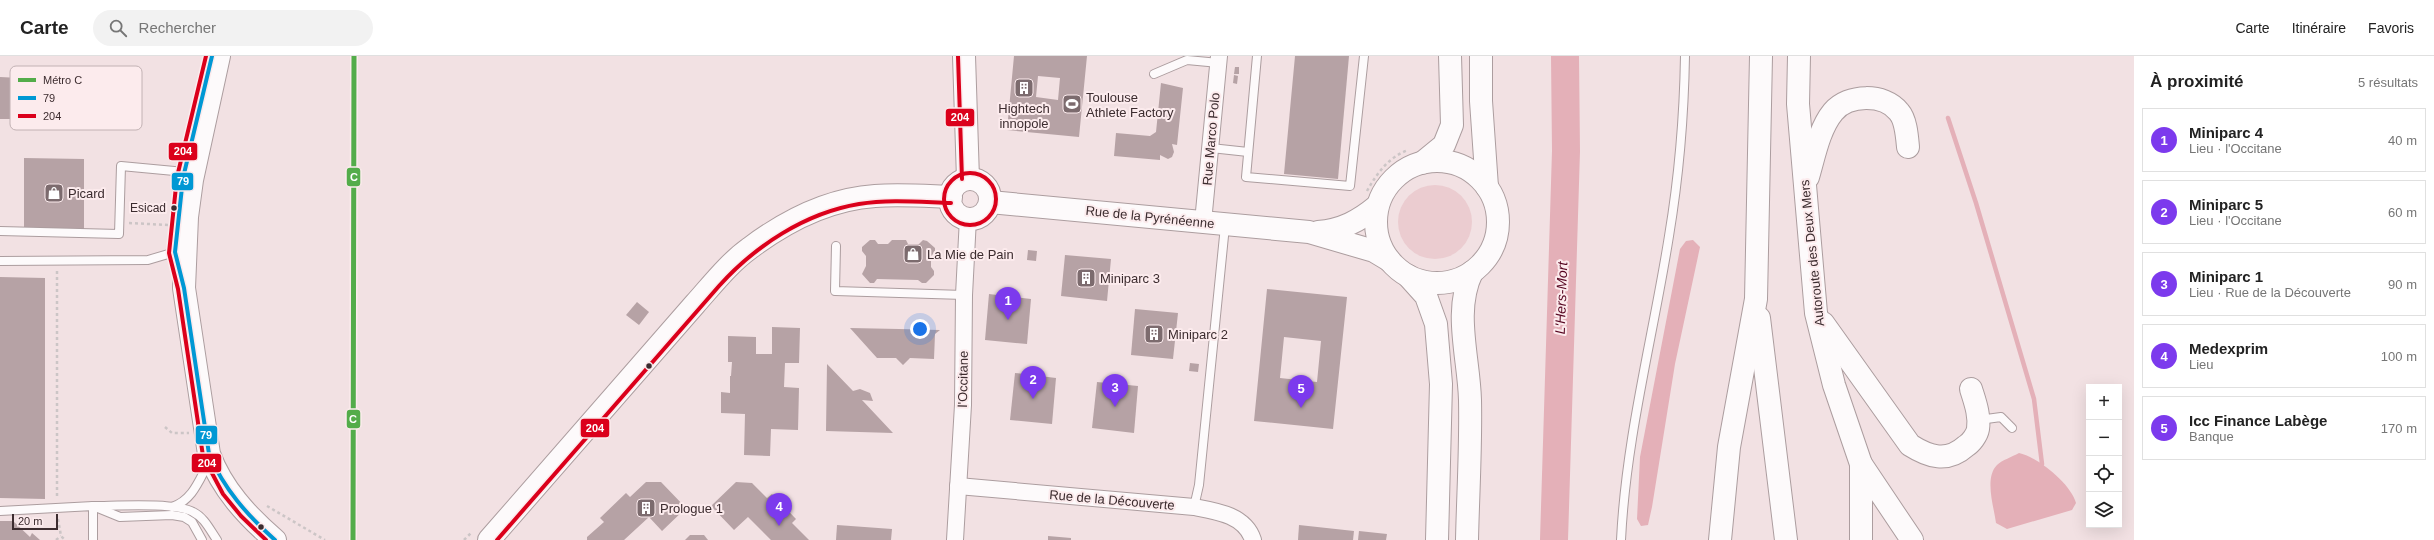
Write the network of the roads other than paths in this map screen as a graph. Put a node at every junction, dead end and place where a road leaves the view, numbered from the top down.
1 (212, 56) edge
2 (219, 56) edge
3 (964, 56) edge
4 (1257, 56) edge
5 (1364, 56) edge
6 (1450, 56) edge
7 (1481, 56) edge
8 (1685, 56) edge
9 (1761, 56) edge
10 (1799, 56) edge
11 (1185, 58) edge
12 (1219, 59) edge
13 (1154, 74) dead end
14 (1908, 147) dead end
15 (1211, 148) junction
16 (1248, 152) junction
17 (1422, 162) junction
18 (185, 172) junction
19 (968, 179) junction
20 (1805, 186) junction
21 (1487, 187) junction
22 (951, 197) junction
23 (990, 202) junction
24 (1377, 206) junction
25 (968, 218) junction
26 (1203, 222) junction
27 (1225, 225) junction
28 (0, 231) edge
29 (1309, 232) junction
30 (836, 246) dead end
31 (175, 252) junction
32 (1389, 260) junction
33 (0, 261) edge
34 (1472, 272) junction
35 (1408, 276) junction
36 (184, 288) junction
37 (964, 295) junction
38 (1756, 299) junction
39 (1816, 313) junction
40 (1971, 389) dead end
41 (1978, 420) junction
42 (2012, 428) dead end
43 (211, 459) junction
44 (1861, 464) junction
45 (956, 495) junction
46 (93, 506) junction
47 (170, 507) junction
48 (1194, 507) junction
49 (0, 511) edge
50 (93, 540) edge
51 (202, 540) edge
52 (217, 540) edge
53 (275, 540) edge
54 (489, 540) edge
55 (955, 540) edge
56 (1252, 540) edge
57 (1437, 540) edge
58 (1467, 540) edge
59 (1621, 540) edge
60 (1720, 540) edge
61 (1786, 540) edge
62 (1861, 540) edge
63 (1912, 540) edge

1 - 18 main road
2 - 36 main road
3 - 19 main road
4 - 16 lane
5 - 16 lane
6 - 17 main road
7 - 21 main road
8 - 59 lane
9 - 38 main road
10 - 20 main road, Autoroute des Deux Mers
11 - 12 lane
11 - 13 lane
12 - 15 street, Rue Marco Polo
14 - 20 main road
15 - 16 lane
15 - 26 street, Rue Marco Polo
17 - 21 main road
17 - 24 main road
18 - 28 lane
18 - 31 main road
19 - 22 main road
19 - 23 main road
20 - 39 main road, Autoroute des Deux Mers
21 - 34 main road
22 - 25 main road
22 - 54 main road
23 - 25 main road
23 - 26 main road, Rue de la Pyrénéenne
24 - 29 main road, Rue de la Pyrénéenne
24 - 32 main road
25 - 37 street, l'Occitane
26 - 27 main road, Rue de la Pyrénéenne
27 - 29 main road, Rue de la Pyrénéenne
27 - 48 lane
29 - 32 main road, Rue de la Pyrénéenne
30 - 37 lane
31 - 33 lane
31 - 36 main road
32 - 35 main road
34 - 35 main road
34 - 58 main road
35 - 57 main road
36 - 43 main road
37 - 45 street, l'Occitane
38 - 60 main road
38 - 61 main road
39 - 41 main road
39 - 44 main road, Autoroute des Deux Mers
40 - 41 main road
41 - 42 lane
43 - 47 lane
43 - 53 main road
44 - 62 main road, Autoroute des Deux Mers
44 - 63 main road
45 - 48 street, Rue de la Découverte
45 - 55 street, l'Occitane
46 - 47 lane
46 - 49 lane
46 - 50 lane
46 - 51 lane
47 - 52 lane
48 - 56 street, Rue de la Découverte

